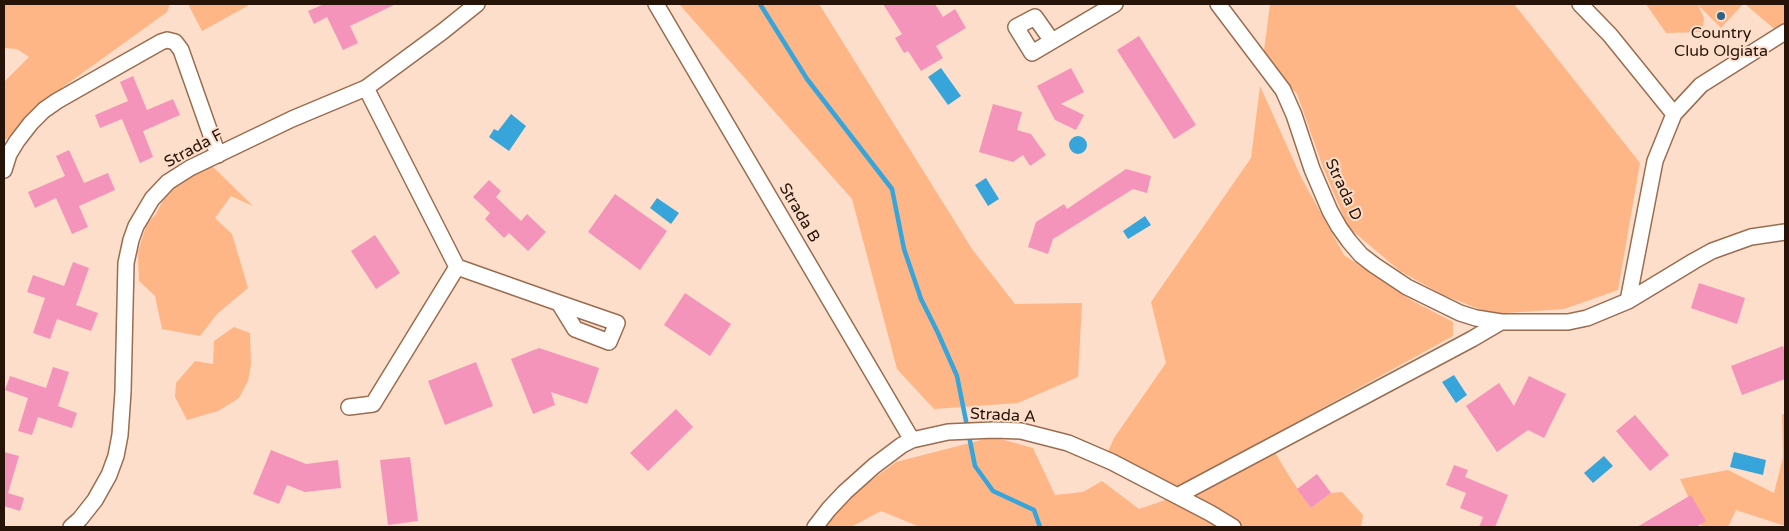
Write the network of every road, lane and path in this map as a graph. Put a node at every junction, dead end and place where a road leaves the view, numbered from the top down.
1 (477, 4) edge
2 (656, 4) edge
3 (1115, 4) edge
4 (1218, 4) edge
5 (1580, 4) edge
6 (1785, 32) edge
7 (1052, 41) junction
8 (366, 88) junction
9 (1674, 114) junction
10 (218, 155) junction
11 (4, 170) edge
12 (1785, 232) edge
13 (457, 267) junction
14 (1628, 301) junction
15 (559, 303) dead end
16 (1501, 322) junction
17 (349, 407) dead end
18 (912, 440) junction
19 (1177, 496) junction
20 (70, 527) edge
21 (815, 527) edge
22 (1233, 527) edge

1 - 8 street, Strada F
2 - 18 street, Strada B
3 - 7 street
4 - 16 street, Strada D
5 - 9 street
6 - 9 street
7 - 7 street
8 - 10 street, Strada F
8 - 13 street
9 - 14 street
10 - 11 street
10 - 20 street, Strada F
12 - 14 street, Strada D
13 - 15 street
13 - 17 street
14 - 16 street, Strada D
16 - 19 street
18 - 19 street, Strada A
18 - 21 street, Strada A
19 - 22 street, Strada A

